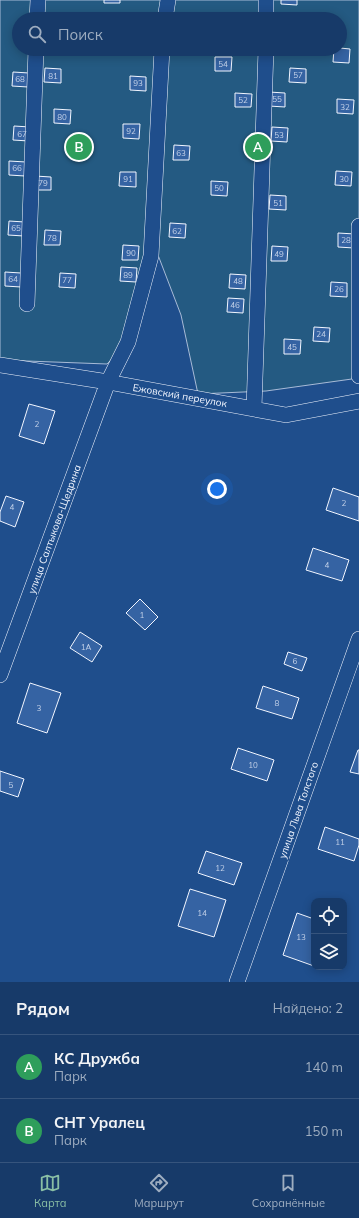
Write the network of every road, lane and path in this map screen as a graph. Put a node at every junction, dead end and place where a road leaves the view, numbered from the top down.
1 (38, 0) edge
2 (168, 0) edge
3 (266, 0) edge
4 (37, 12) edge
5 (167, 12) edge
6 (266, 12) edge
7 (36, 56) edge
8 (162, 56) edge
9 (266, 56) edge
10 (359, 226) edge
11 (27, 304) dead end
12 (0, 365) edge
13 (359, 376) edge
14 (108, 382) junction
15 (359, 401) edge
16 (254, 409) junction
17 (359, 639) edge
18 (0, 675) edge
19 (238, 982) edge

1 - 4 street
2 - 5 street
3 - 6 street
7 - 11 street
8 - 14 street, улица Салтыкова-Щедрина
9 - 16 street
10 - 13 street
12 - 14 street, Ежовский переулок
14 - 16 street, Ежовский переулок
14 - 18 street, улица Салтыкова-Щедрина
15 - 16 street, Ежовский переулок
17 - 19 street, улица Льва Толстого

